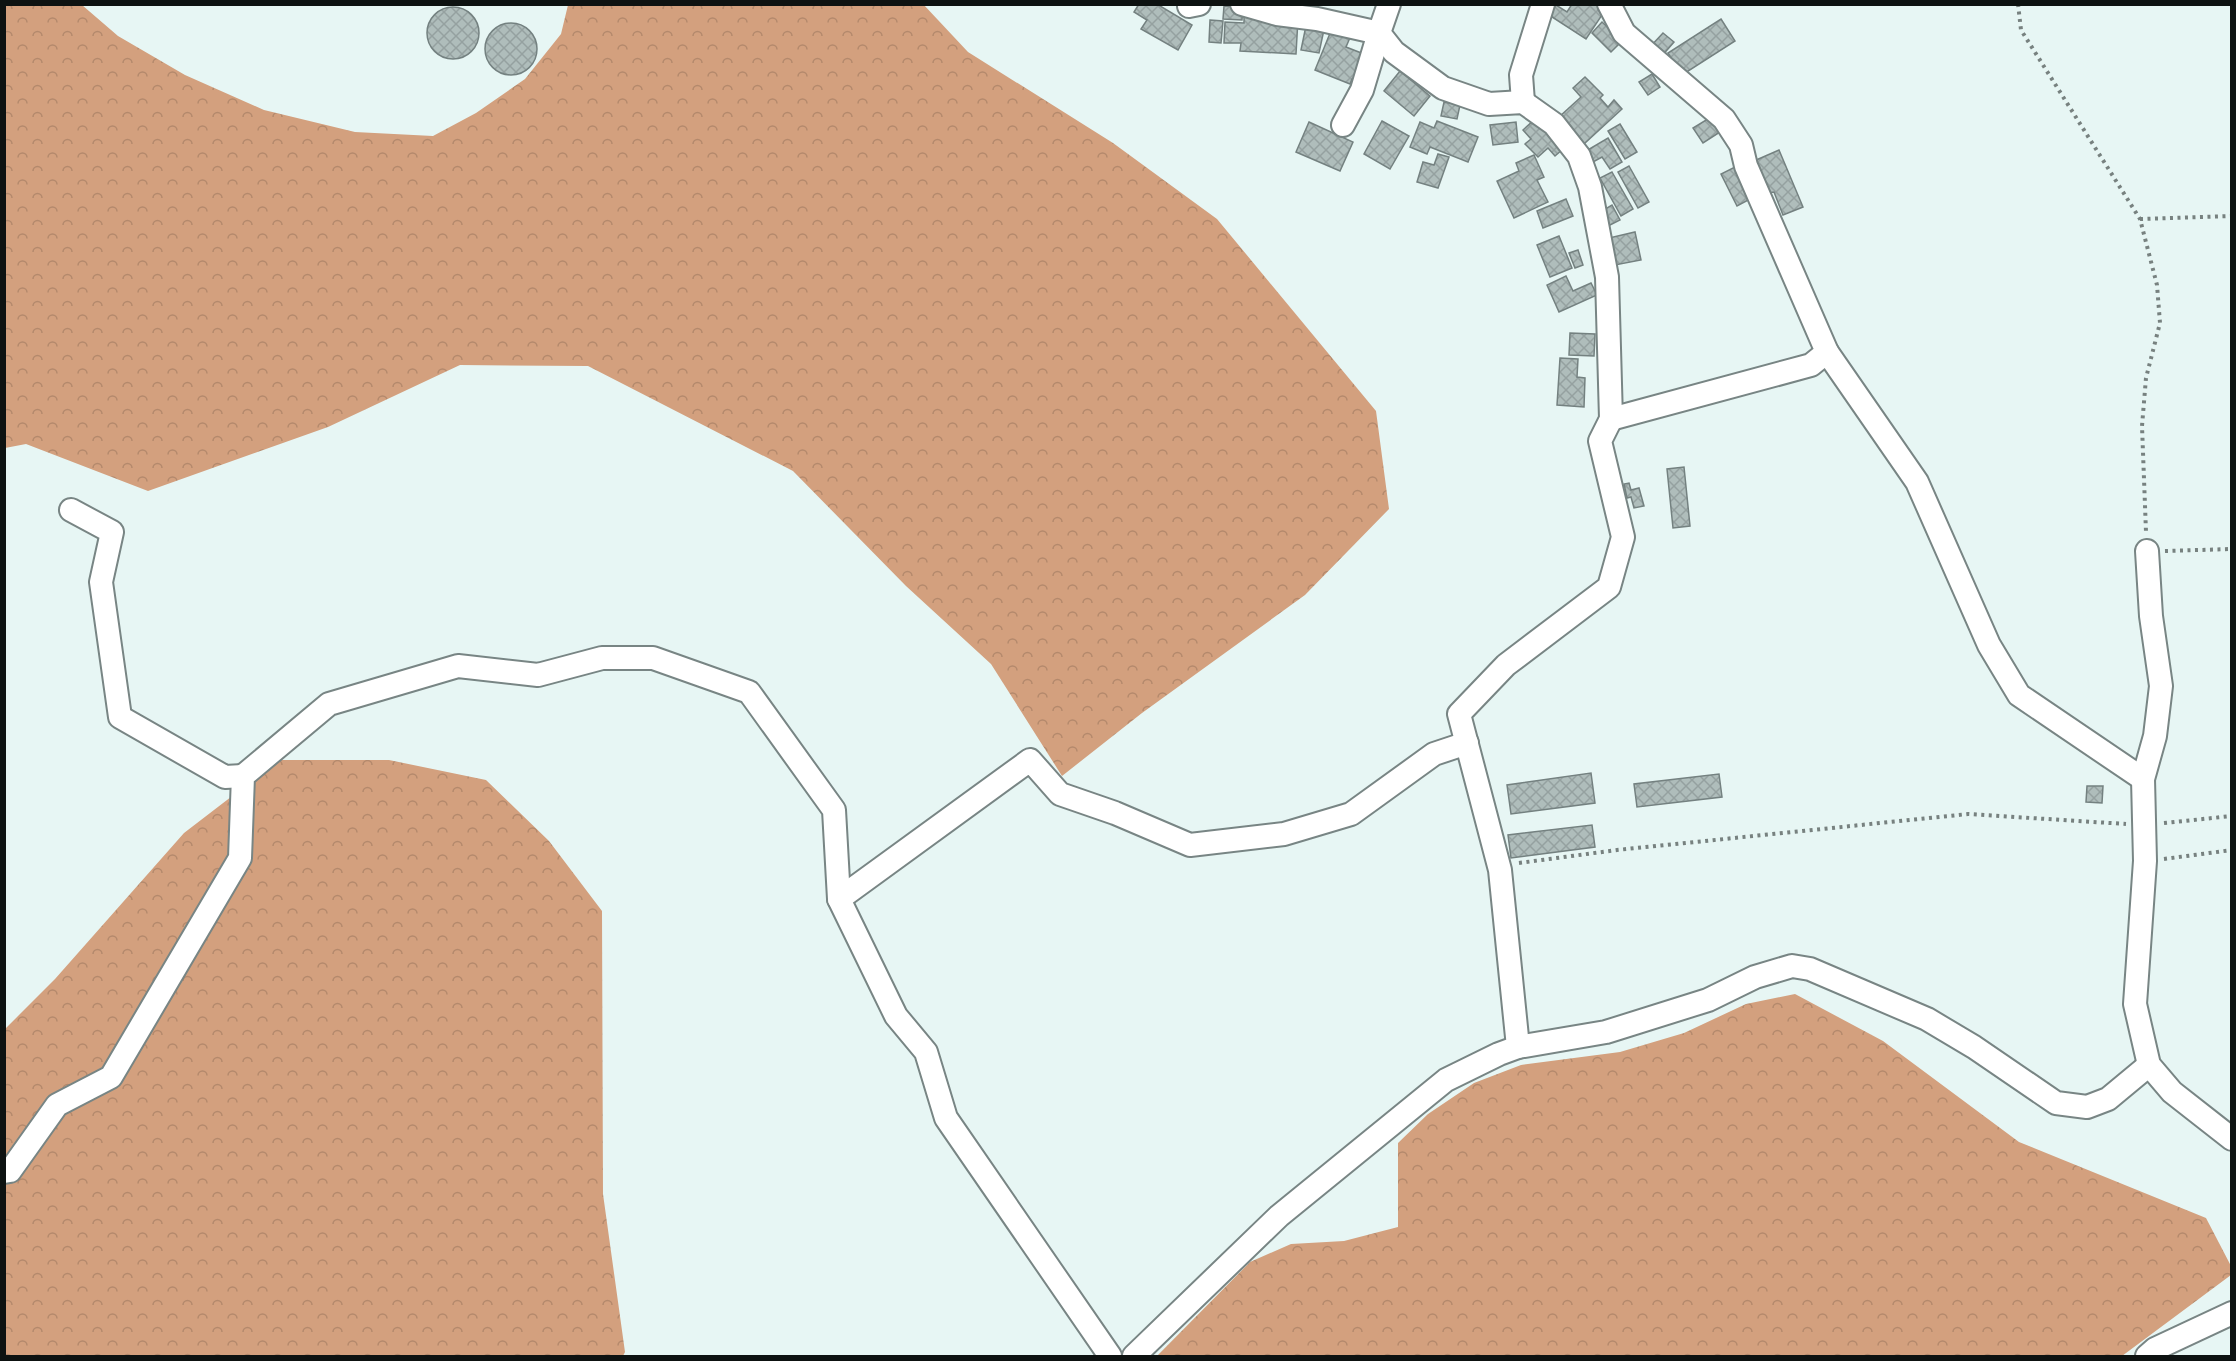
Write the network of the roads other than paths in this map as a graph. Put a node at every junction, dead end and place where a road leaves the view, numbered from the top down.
1 (1242, 4) edge
2 (1389, 4) edge
3 (1543, 4) edge
4 (1609, 4) edge
5 (1379, 33) junction
6 (1523, 102) junction
7 (1343, 125) dead end
8 (1827, 352) junction
9 (1611, 418) junction
10 (71, 510) dead end
11 (2147, 551) road end
12 (1467, 742) junction
13 (243, 776) junction
14 (2143, 779) junction
15 (839, 899) junction
16 (1518, 1047) junction
17 (2149, 1065) junction
18 (2232, 1139) edge
19 (4, 1172) edge
20 (2232, 1313) edge
21 (1110, 1356) edge
22 (1134, 1356) edge
23 (2147, 1356) edge

1 - 5 street
2 - 5 street
3 - 6 street
4 - 8 street
5 - 6 street
5 - 7 street
6 - 9 street
8 - 9 street
8 - 14 street
9 - 12 street
10 - 13 street
11 - 14 street
12 - 15 street
12 - 16 street
13 - 15 street
13 - 19 street
14 - 17 street
15 - 21 street
16 - 17 street
16 - 22 street
17 - 18 street
20 - 23 street

